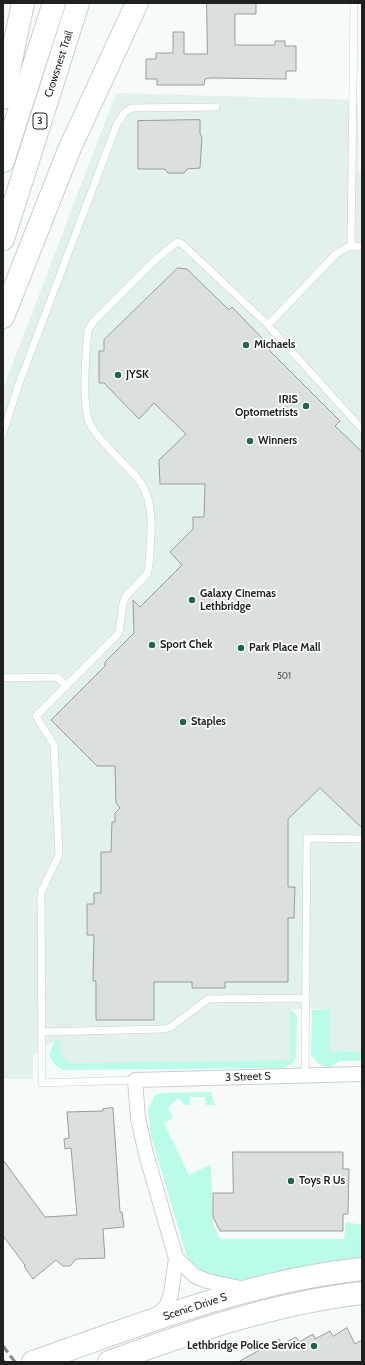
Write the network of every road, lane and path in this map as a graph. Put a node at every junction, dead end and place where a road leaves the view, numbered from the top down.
1 (23, 3) edge
2 (54, 3) edge
3 (78, 3) edge
4 (137, 3) edge
5 (354, 3) edge
6 (3, 98) edge
7 (216, 107) dead end
8 (3, 161) edge
9 (3, 239) edge
10 (351, 246) junction
11 (362, 246) edge
12 (3, 317) edge
13 (268, 325) junction
14 (362, 429) edge
15 (3, 433) edge
16 (3, 678) edge
17 (66, 686) junction
18 (362, 839) edge
19 (306, 998) junction
20 (41, 1032) junction
21 (362, 1074) edge
22 (306, 1076) junction
23 (135, 1080) junction
24 (176, 1258) junction
25 (362, 1269) edge
26 (250, 1291) junction
27 (362, 1293) edge
28 (149, 1322) junction
29 (33, 1362) edge
30 (109, 1362) edge

1 - 6 main road
2 - 8 main road, 3
3 - 9 main road, Crowsnest Trail / 3
4 - 12 main road
5 - 10 lane
7 - 15 lane
10 - 11 lane
10 - 13 lane
13 - 14 lane
13 - 17 lane
16 - 17 lane
17 - 20 lane
18 - 19 lane
19 - 20 lane
19 - 22 lane
20 - 23 lane
21 - 22 street, 3 Street S
22 - 23 street, 3 Street S
23 - 24 street
24 - 26 street
24 - 28 street
25 - 26 main road, Scenic Drive S
26 - 28 main road, Scenic Drive S
27 - 30 main road
28 - 29 main road, Scenic Drive S

